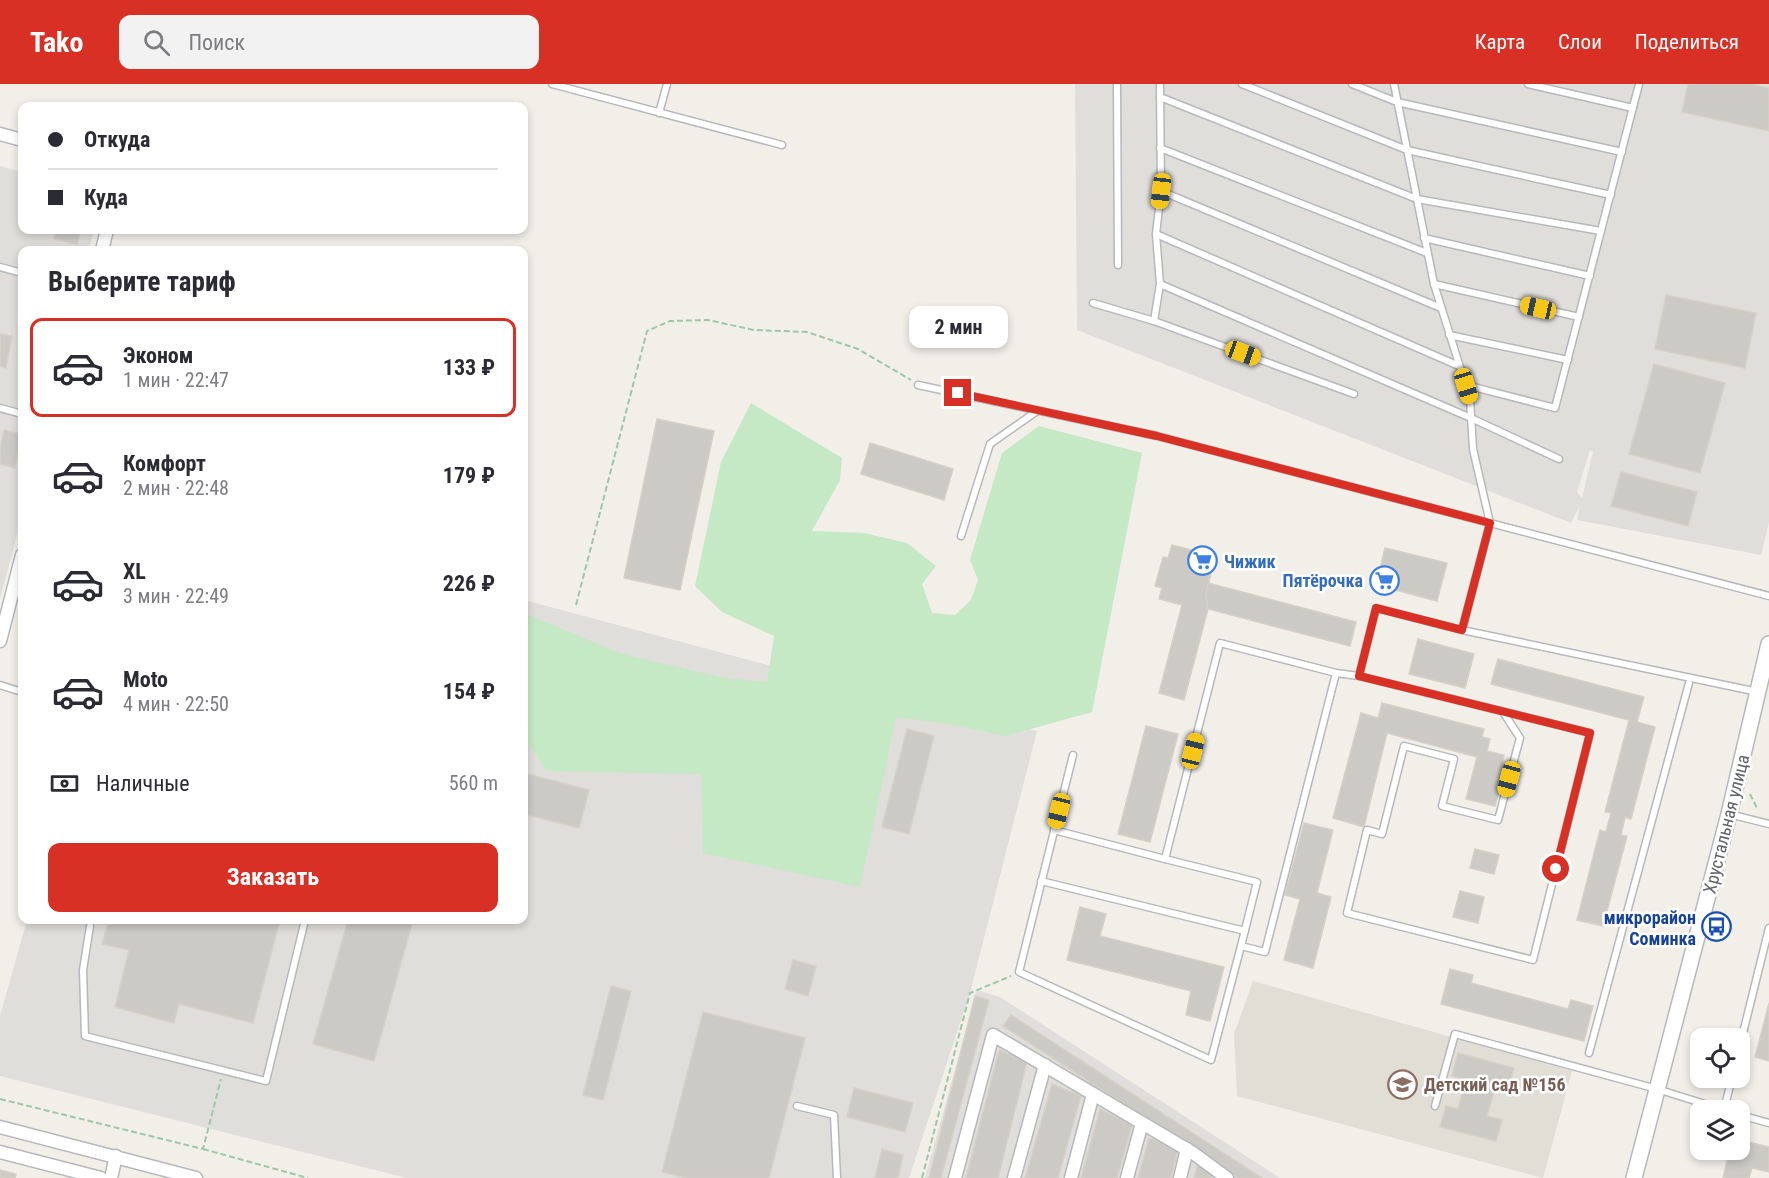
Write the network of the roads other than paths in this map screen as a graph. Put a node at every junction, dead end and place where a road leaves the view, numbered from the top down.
1 (552, 84) edge
2 (667, 84) edge
3 (1118, 84) edge
4 (1160, 84) edge
5 (1242, 84) edge
6 (1352, 84) edge
7 (1394, 84) edge
8 (1528, 84) edge
9 (1639, 84) edge
10 (1160, 97) junction
11 (1397, 102) junction
12 (1633, 108) junction
13 (659, 112) junction
14 (0, 134) edge
15 (18, 139) edge
16 (782, 145) dead end
17 (1160, 148) junction
18 (1407, 150) junction
19 (1622, 152) junction
20 (1161, 191) junction
21 (1611, 195) junction
22 (1417, 200) junction
23 (1601, 231) junction
24 (1156, 234) junction
25 (1424, 238) junction
26 (1427, 253) junction
27 (1118, 265) dead end
28 (0, 267) edge
29 (18, 272) edge
30 (1590, 276) junction
31 (1160, 284) junction
32 (1434, 284) junction
33 (1093, 303) dead end
34 (1441, 308) junction
35 (1579, 317) junction
36 (1154, 321) junction
37 (1449, 335) junction
38 (1568, 360) junction
39 (1460, 366) junction
40 (918, 385) road end
41 (1466, 386) junction
42 (1354, 394) dead end
43 (0, 408) edge
44 (1037, 411) junction
45 (18, 413) edge
46 (1471, 418) junction
47 (1559, 459) dead end
48 (1490, 523) junction
49 (961, 536) dead end
50 (18, 568) edge
51 (1769, 596) edge
52 (4, 613) edge
53 (1462, 630) junction
54 (0, 641) edge
55 (1769, 644) edge
56 (1336, 673) junction
57 (1359, 676) junction
58 (1689, 683) dead end
59 (0, 685) edge
60 (18, 691) edge
61 (1758, 692) junction
62 (1503, 712) junction
63 (1073, 755) dead end
64 (1729, 814) junction
65 (1767, 824) edge
66 (1054, 830) junction
67 (1165, 859) junction
68 (1041, 881) junction
69 (304, 924) edge
70 (90, 926) dead end
71 (1769, 928) edge
72 (1245, 931) junction
73 (1241, 946) junction
74 (1744, 1028) edge
75 (1588, 1053) dead end
76 (1045, 1065) junction
77 (1657, 1089) junction
78 (1093, 1094) junction
79 (1692, 1100) edge
80 (797, 1106) dead end
81 (1435, 1106) dead end
82 (1750, 1117) edge
83 (1142, 1123) junction
84 (1769, 1123) edge
85 (0, 1127) edge
86 (1186, 1149) junction
87 (0, 1152) edge
88 (116, 1156) junction
89 (101, 1178) edge
90 (111, 1178) edge
91 (196, 1178) edge
92 (837, 1178) edge
93 (955, 1178) edge
94 (1014, 1178) edge
95 (1071, 1178) edge
96 (1127, 1178) edge
97 (1180, 1178) edge
98 (1227, 1178) edge
99 (1634, 1178) edge

1 - 13 lane
2 - 13 lane
3 - 27 lane
4 - 10 lane
5 - 18 lane
6 - 11 lane
7 - 11 lane
8 - 12 lane
9 - 12 lane
10 - 17 lane
10 - 22 lane
11 - 18 lane
11 - 19 lane
12 - 19 lane
13 - 16 lane
14 - 15 street
17 - 20 lane
17 - 26 lane
18 - 21 lane
18 - 22 lane
19 - 21 lane
20 - 24 lane
20 - 34 lane
21 - 23 lane
22 - 23 lane
22 - 25 lane
23 - 30 lane
24 - 31 lane
24 - 39 lane
25 - 26 lane
25 - 30 lane
26 - 32 lane
28 - 29 lane
30 - 35 lane
31 - 36 lane
31 - 46 lane
32 - 34 lane
32 - 35 lane
33 - 36 lane
34 - 37 lane
35 - 38 lane
36 - 42 lane
37 - 38 lane
37 - 39 lane
38 - 41 lane
39 - 41 lane
40 - 44 lane
41 - 46 lane
43 - 45 lane
44 - 48 lane
44 - 49 lane
46 - 47 lane
46 - 48 lane
48 - 51 lane
48 - 53 lane
50 - 52 street
52 - 54 street
53 - 57 lane
53 - 61 lane
55 - 61 street, Хрустальная улица
56 - 57 lane
56 - 67 lane
56 - 73 lane
57 - 62 lane
58 - 75 lane
59 - 60 lane
61 - 64 street, Хрустальная улица
62 - 62 lane
63 - 66 lane
64 - 65 lane
64 - 77 street, Хрустальная улица
66 - 67 lane
66 - 68 lane
67 - 72 lane
68 - 72 lane
68 - 73 lane
69 - 70 lane
71 - 74 lane
72 - 73 lane
76 - 78 street
76 - 93 street
76 - 94 street
77 - 79 lane
77 - 81 lane
77 - 99 street, Хрустальная улица
78 - 83 street
78 - 95 street
80 - 92 lane
82 - 84 lane
83 - 86 street
83 - 96 street
85 - 88 street
86 - 97 street
86 - 98 street
87 - 89 street
88 - 90 street
88 - 91 street

